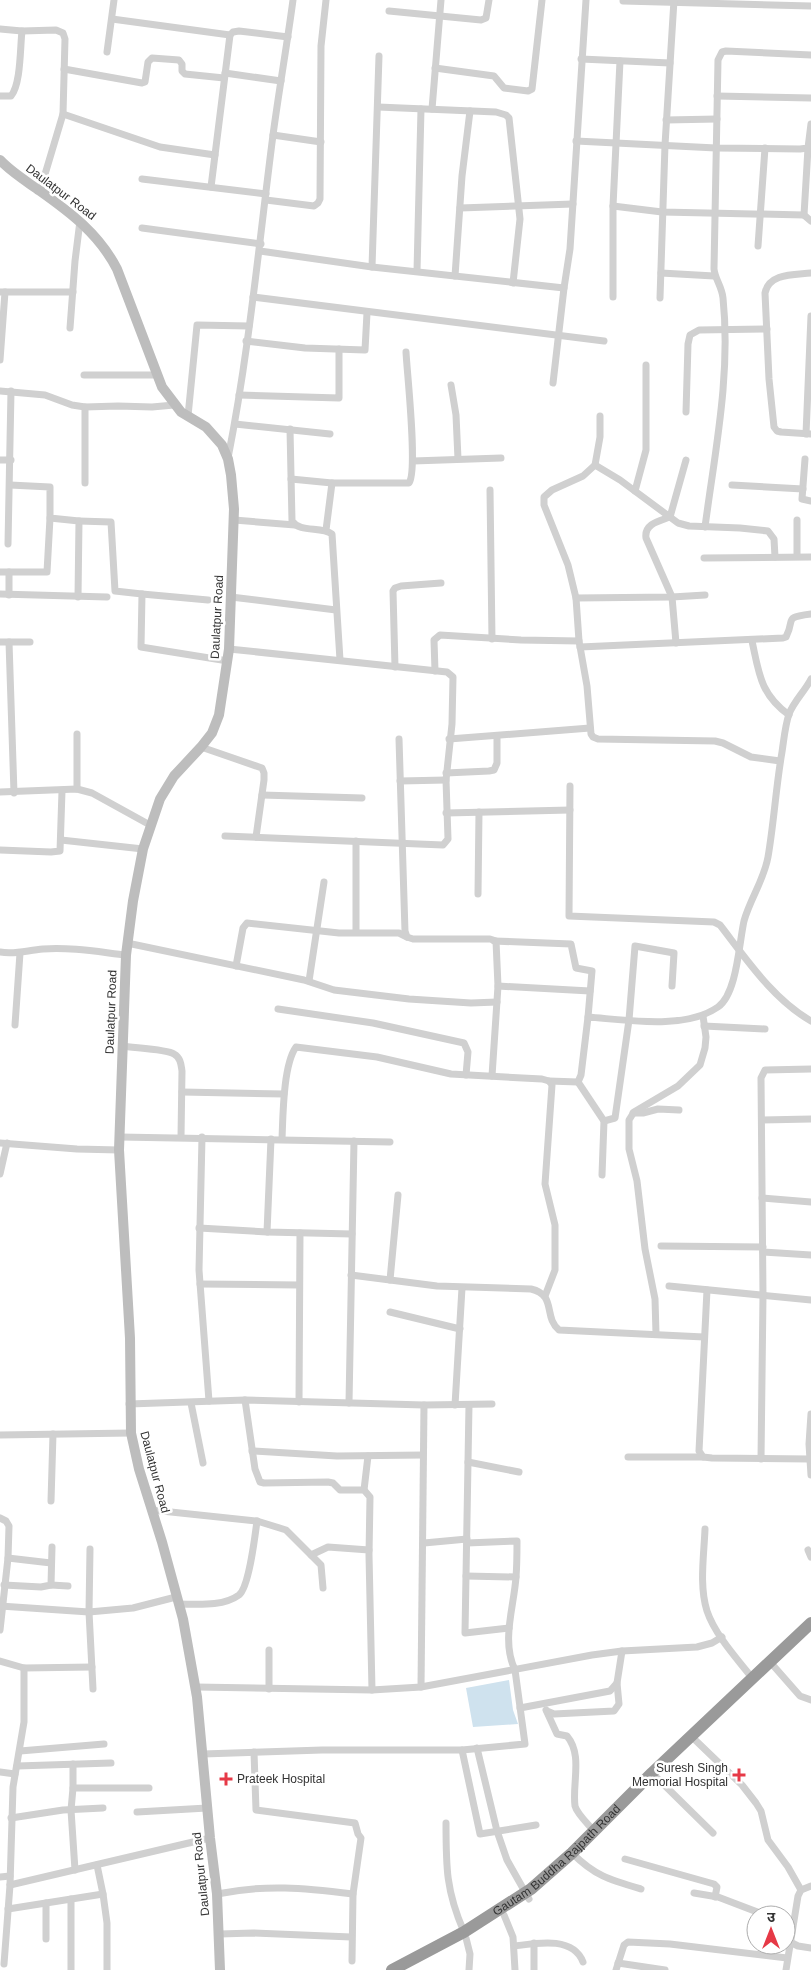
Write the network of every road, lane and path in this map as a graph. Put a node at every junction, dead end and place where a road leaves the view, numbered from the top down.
1 (114, 0) edge
2 (292, 0) edge
3 (326, 0) edge
4 (442, 0) edge
5 (489, 0) edge
6 (542, 0) edge
7 (586, 0) edge
8 (623, 0) edge
9 (674, 0) edge
10 (741, 2) edge
11 (811, 6) edge
12 (388, 11) dead end
13 (440, 17) junction
14 (112, 19) junction
15 (0, 29) edge
16 (22, 31) junction
17 (230, 35) junction
18 (288, 37) junction
19 (107, 52) dead end
20 (811, 55) edge
21 (379, 56) dead end
22 (581, 59) junction
23 (620, 61) junction
24 (670, 63) junction
25 (435, 68) junction
26 (64, 69) junction
27 (225, 76) junction
28 (281, 81) junction
29 (0, 96) edge
30 (717, 96) junction
31 (811, 98) edge
32 (378, 107) junction
33 (421, 109) junction
34 (432, 109) junction
35 (470, 111) junction
36 (63, 114) junction
37 (717, 119) junction
38 (666, 120) junction
39 (811, 129) edge
40 (274, 135) junction
41 (576, 141) junction
42 (321, 142) junction
43 (617, 143) junction
44 (664, 145) junction
45 (716, 148) junction
46 (765, 148) junction
47 (808, 148) junction
48 (215, 155) junction
49 (0, 160) edge
50 (142, 179) dead end
51 (211, 187) junction
52 (40, 191) junction
53 (266, 197) junction
54 (573, 204) junction
55 (518, 206) junction
56 (613, 206) junction
57 (460, 208) junction
58 (662, 212) junction
59 (715, 214) junction
60 (760, 215) junction
61 (804, 215) junction
62 (80, 221) junction
63 (811, 222) edge
64 (142, 228) dead end
65 (758, 246) dead end
66 (260, 248) junction
67 (372, 267) junction
68 (417, 271) junction
69 (661, 273) junction
70 (811, 273) edge
71 (455, 276) junction
72 (714, 276) junction
73 (513, 283) junction
74 (564, 288) junction
75 (3, 292) edge
76 (73, 292) junction
77 (253, 297) junction
78 (613, 297) dead end
79 (660, 298) dead end
80 (367, 313) junction
81 (811, 316) edge
82 (248, 326) junction
83 (70, 328) dead end
84 (724, 329) junction
85 (767, 329) junction
86 (558, 335) junction
87 (246, 341) junction
88 (604, 341) dead end
89 (339, 349) junction
90 (406, 352) dead end
91 (0, 360) edge
92 (646, 365) dead end
93 (84, 375) dead end
94 (156, 375) junction
95 (553, 383) dead end
96 (451, 385) dead end
97 (0, 391) edge
98 (11, 391) junction
99 (239, 395) junction
100 (174, 405) junction
101 (85, 407) junction
102 (686, 412) dead end
103 (188, 416) junction
104 (600, 416) dead end
105 (235, 424) junction
106 (290, 429) junction
107 (330, 434) dead end
108 (808, 434) edge
109 (501, 458) dead end
110 (228, 459) junction
111 (458, 459) junction
112 (805, 459) edge
113 (0, 460) edge
114 (10, 460) junction
115 (686, 460) dead end
116 (413, 461) junction
117 (595, 465) junction
118 (291, 479) junction
119 (85, 482) dead end
120 (332, 483) junction
121 (10, 485) junction
122 (732, 485) dead end
123 (803, 489) junction
124 (490, 490) dead end
125 (635, 491) junction
126 (811, 501) edge
127 (670, 517) junction
128 (50, 518) junction
129 (234, 520) junction
130 (796, 520) dead end
131 (79, 521) junction
132 (295, 525) junction
133 (705, 527) junction
134 (326, 530) junction
135 (8, 544) dead end
136 (797, 556) junction
137 (775, 557) junction
138 (811, 557) edge
139 (704, 558) dead end
140 (0, 572) edge
141 (9, 572) junction
142 (441, 583) dead end
143 (0, 594) edge
144 (142, 594) junction
145 (9, 595) junction
146 (705, 595) dead end
147 (78, 597) junction
148 (107, 597) dead end
149 (231, 597) junction
150 (672, 597) junction
151 (576, 598) junction
152 (208, 600) dead end
153 (336, 610) junction
154 (811, 614) edge
155 (492, 639) junction
156 (752, 641) junction
157 (0, 642) edge
158 (9, 642) junction
159 (30, 642) dead end
160 (676, 642) junction
161 (580, 644) junction
162 (229, 649) junction
163 (340, 660) junction
164 (228, 661) junction
165 (395, 667) junction
166 (435, 671) junction
167 (811, 679) edge
168 (789, 715) junction
169 (590, 728) junction
170 (77, 734) dead end
171 (497, 736) junction
172 (399, 739) dead end
173 (449, 739) junction
174 (201, 747) junction
175 (780, 761) junction
176 (446, 777) junction
177 (400, 781) junction
178 (570, 786) dead end
179 (77, 789) junction
180 (62, 791) junction
181 (0, 792) edge
182 (14, 793) junction
183 (262, 795) junction
184 (362, 798) dead end
185 (570, 810) junction
186 (479, 812) junction
187 (446, 813) junction
188 (150, 825) junction
189 (225, 836) dead end
190 (256, 837) junction
191 (61, 840) junction
192 (356, 841) junction
193 (402, 844) junction
194 (143, 849) junction
195 (0, 850) edge
196 (324, 882) dead end
197 (478, 894) dead end
198 (317, 929) junction
199 (356, 932) junction
200 (407, 937) junction
201 (494, 941) junction
202 (128, 943) junction
203 (739, 949) junction
204 (0, 952) edge
205 (20, 953) junction
206 (126, 956) junction
207 (236, 966) junction
208 (309, 981) junction
209 (498, 986) junction
210 (672, 986) dead end
211 (590, 991) junction
212 (497, 1002) junction
213 (278, 1009) dead end
214 (703, 1016) junction
215 (588, 1017) junction
216 (629, 1020) junction
217 (811, 1020) edge
218 (15, 1025) dead end
219 (704, 1026) junction
220 (765, 1029) dead end
221 (122, 1046) junction
222 (811, 1069) edge
223 (466, 1075) junction
224 (492, 1076) junction
225 (549, 1080) junction
226 (578, 1082) junction
227 (182, 1092) junction
228 (284, 1094) junction
229 (679, 1110) dead end
230 (633, 1114) junction
231 (811, 1119) edge
232 (762, 1120) junction
233 (604, 1121) junction
234 (120, 1137) junction
235 (181, 1137) junction
236 (202, 1137) junction
237 (271, 1139) junction
238 (282, 1139) junction
239 (354, 1141) junction
240 (390, 1142) dead end
241 (4, 1143) edge
242 (119, 1150) junction
243 (0, 1174) edge
244 (602, 1175) dead end
245 (398, 1196) dead end
246 (762, 1198) junction
247 (811, 1202) edge
248 (199, 1228) junction
249 (266, 1232) junction
250 (300, 1233) junction
251 (352, 1234) junction
252 (661, 1246) dead end
253 (763, 1249) junction
254 (811, 1255) edge
255 (351, 1275) junction
256 (390, 1280) junction
257 (200, 1284) junction
258 (299, 1285) junction
259 (669, 1286) dead end
260 (462, 1288) junction
261 (707, 1290) junction
262 (763, 1295) junction
263 (545, 1296) junction
264 (811, 1300) edge
265 (390, 1312) dead end
266 (460, 1329) junction
267 (656, 1334) junction
268 (704, 1337) junction
269 (245, 1400) junction
270 (209, 1401) junction
271 (299, 1402) junction
272 (191, 1403) junction
273 (349, 1403) junction
274 (130, 1404) junction
275 (492, 1404) dead end
276 (424, 1405) junction
277 (455, 1405) junction
278 (469, 1406) junction
279 (811, 1414) edge
280 (131, 1433) junction
281 (53, 1434) junction
282 (0, 1435) edge
283 (252, 1451) junction
284 (424, 1455) junction
285 (368, 1456) junction
286 (628, 1457) dead end
287 (703, 1457) junction
288 (761, 1458) junction
289 (808, 1459) junction
290 (468, 1462) junction
291 (202, 1463) dead end
292 (519, 1472) dead end
293 (811, 1475) edge
294 (364, 1490) junction
295 (51, 1502) dead end
296 (152, 1510) junction
297 (0, 1518) edge
298 (256, 1521) junction
299 (704, 1529) dead end
300 (466, 1541) junction
301 (424, 1543) junction
302 (52, 1547) dead end
303 (90, 1549) dead end
304 (369, 1550) junction
305 (311, 1555) junction
306 (8, 1558) junction
307 (51, 1563) junction
308 (466, 1576) junction
309 (516, 1578) junction
310 (4, 1585) junction
311 (51, 1585) junction
312 (68, 1586) dead end
313 (323, 1588) dead end
314 (177, 1601) junction
315 (1, 1606) edge
316 (89, 1612) junction
317 (811, 1623) edge
318 (509, 1628) junction
319 (0, 1630) edge
320 (811, 1632) edge
321 (722, 1637) junction
322 (269, 1650) dead end
323 (622, 1651) junction
324 (0, 1661) edge
325 (772, 1665) junction
326 (92, 1667) junction
327 (24, 1668) junction
328 (515, 1670) junction
329 (753, 1679) junction
330 (617, 1683) junction
331 (196, 1687) junction
332 (421, 1687) junction
333 (94, 1689) dead end
334 (269, 1689) junction
335 (372, 1690) junction
336 (811, 1700) edge
337 (545, 1707) junction
338 (520, 1708) junction
339 (694, 1739) junction
340 (104, 1744) dead end
341 (477, 1748) junction
342 (462, 1750) junction
343 (20, 1751) junction
344 (254, 1752) junction
345 (203, 1754) junction
346 (111, 1763) dead end
347 (73, 1764) junction
348 (17, 1766) junction
349 (0, 1772) edge
350 (15, 1774) junction
351 (655, 1776) junction
352 (73, 1788) junction
353 (149, 1788) dead end
354 (103, 1808) dead end
355 (208, 1808) junction
356 (71, 1810) junction
357 (136, 1812) dead end
358 (11, 1818) junction
359 (446, 1823) dead end
360 (536, 1825) dead end
361 (594, 1831) junction
362 (497, 1832) junction
363 (713, 1833) dead end
364 (210, 1838) junction
365 (575, 1856) junction
366 (625, 1859) dead end
367 (97, 1865) junction
368 (75, 1870) junction
369 (10, 1876) junction
370 (0, 1877) edge
371 (10, 1886) junction
372 (811, 1886) edge
373 (641, 1889) dead end
374 (801, 1890) junction
375 (694, 1893) dead end
376 (103, 1894) junction
377 (217, 1894) junction
378 (353, 1894) junction
379 (528, 1896) junction
380 (715, 1897) junction
381 (71, 1899) junction
382 (46, 1903) junction
383 (746, 1908) edge
384 (8, 1909) junction
385 (796, 1910) edge
386 (504, 1914) junction
387 (220, 1934) junction
388 (465, 1935) junction
389 (351, 1937) junction
390 (46, 1939) dead end
391 (534, 1943) junction
392 (796, 1943) edge
393 (514, 1946) junction
394 (811, 1948) edge
395 (787, 1955) edge
396 (787, 1958) junction
397 (352, 1961) dead end
398 (583, 1962) dead end
399 (4, 1964) dead end
400 (617, 1966) edge
401 (71, 1970) edge
402 (107, 1970) edge
403 (220, 1970) edge
404 (392, 1970) edge
405 (410, 1970) edge
406 (469, 1970) edge
407 (515, 1970) edge
408 (534, 1970) edge
409 (665, 1970) edge
410 (786, 1970) edge

1 - 14 street
2 - 18 street
3 - 42 street
4 - 13 street
5 - 13 street
6 - 25 street
7 - 22 street
8 - 9 street
9 - 10 street
9 - 24 street
10 - 11 street
12 - 13 street
13 - 25 street
14 - 17 street
14 - 19 street
15 - 16 street
16 - 26 street
16 - 29 street
17 - 18 street
17 - 27 street
18 - 28 street
20 - 30 street
21 - 32 street
22 - 23 street
22 - 41 street
23 - 24 street
23 - 43 street
24 - 38 street
25 - 34 street
26 - 27 street
26 - 36 street
27 - 28 street
27 - 48 street
28 - 40 street
30 - 31 street
30 - 37 street
32 - 33 street
32 - 67 street
33 - 34 street
33 - 68 street
34 - 35 street
35 - 55 street
35 - 57 street
36 - 48 street
36 - 52 street
37 - 38 street
37 - 45 street
38 - 44 street
39 - 47 street
40 - 42 street
40 - 53 street
41 - 43 street
41 - 54 street
42 - 53 street
43 - 44 street
43 - 56 street
44 - 45 street
44 - 58 street
45 - 46 street
45 - 59 street
46 - 47 street
46 - 60 street
47 - 61 street
48 - 51 street
49 - 52 street, Daulatpur Road
50 - 51 street
51 - 53 street
52 - 62 street, Daulatpur Road
53 - 66 street
54 - 55 street
54 - 74 street
55 - 57 street
55 - 73 street
56 - 58 street
56 - 78 street
57 - 71 street
58 - 59 street
58 - 69 street
59 - 60 street
59 - 72 street
60 - 61 street
60 - 65 street
61 - 63 street
62 - 76 street
62 - 94 street, Daulatpur Road
64 - 66 street
66 - 67 street
66 - 77 street
67 - 68 street
68 - 71 street
69 - 72 street
69 - 79 street
70 - 85 street
71 - 73 street
72 - 84 street
73 - 74 street
74 - 86 street
75 - 76 street
75 - 91 street
76 - 83 street
77 - 80 street
77 - 82 street
80 - 86 street
80 - 89 street
81 - 108 street
82 - 87 street
82 - 103 street
84 - 85 street
84 - 102 street
84 - 133 street
85 - 108 street
86 - 88 street
86 - 95 street
87 - 89 street
87 - 99 street
89 - 99 street
90 - 116 street
92 - 125 street
93 - 94 street
94 - 100 street, Daulatpur Road
96 - 111 street
97 - 98 street
98 - 101 street
98 - 114 street
99 - 105 street
100 - 101 street
100 - 103 street, Daulatpur Road
101 - 119 street
103 - 110 street, Daulatpur Road
104 - 117 street
105 - 106 street
105 - 110 street
106 - 107 street
106 - 118 street
109 - 111 street
110 - 129 street, Daulatpur Road
111 - 116 street
112 - 123 street
113 - 114 street
114 - 121 street
115 - 127 street
116 - 120 street
117 - 125 street
117 - 151 street
118 - 120 street
118 - 132 street
120 - 134 street
121 - 128 street
121 - 135 street
122 - 123 street
123 - 126 street
124 - 155 street
125 - 127 street
127 - 133 street
127 - 150 street
128 - 131 street
128 - 141 street
129 - 132 street
129 - 149 street, Daulatpur Road
130 - 136 street
131 - 144 street
131 - 147 street
132 - 134 street
133 - 137 street
134 - 153 street
136 - 137 street
136 - 138 street
137 - 139 street
140 - 141 street
141 - 145 street
142 - 165 street
143 - 145 street
144 - 152 street
144 - 164 street
145 - 147 street
146 - 150 street
147 - 148 street
149 - 153 street
149 - 162 street, Daulatpur Road
150 - 151 street
150 - 160 street
151 - 161 street
153 - 163 street
154 - 156 street
155 - 161 street
155 - 166 street
156 - 160 street
156 - 168 street
157 - 158 street
158 - 159 street
158 - 182 street
160 - 161 street
161 - 169 street
162 - 163 street
162 - 164 street, Daulatpur Road
163 - 165 street
164 - 174 street, Daulatpur Road
165 - 166 street
166 - 173 street
167 - 168 street
168 - 175 street
169 - 171 street
169 - 175 street
170 - 179 street
171 - 173 street
171 - 176 street
172 - 177 street
173 - 176 street
174 - 183 street
174 - 188 street, Daulatpur Road
175 - 203 street
176 - 177 street
176 - 187 street
177 - 193 street
178 - 185 street
179 - 180 street
179 - 188 street
180 - 182 street
180 - 191 street
181 - 182 street
183 - 184 street
183 - 190 street
185 - 186 street
185 - 203 street
186 - 187 street
186 - 197 street
187 - 193 street
188 - 194 street, Daulatpur Road
189 - 190 street
190 - 192 street
191 - 194 street
191 - 195 street
192 - 193 street
192 - 199 street
193 - 200 street
194 - 202 street, Daulatpur Road
196 - 198 street
198 - 199 street
198 - 207 street
198 - 208 street
199 - 200 street
200 - 201 street
201 - 209 street
201 - 211 street
202 - 206 street, Daulatpur Road
202 - 207 street
203 - 214 street
203 - 217 street
204 - 205 street
205 - 206 street
205 - 218 street
206 - 221 street, Daulatpur Road
207 - 208 street
208 - 212 street
209 - 211 street
209 - 212 street
210 - 216 street
211 - 215 street
212 - 224 street
213 - 223 street
214 - 216 street
214 - 219 street
215 - 216 street
215 - 226 street
216 - 233 street
219 - 220 street
219 - 230 street
221 - 227 street
221 - 234 street, Daulatpur Road
222 - 232 street
223 - 224 street
223 - 228 street
224 - 225 street
225 - 226 street
225 - 263 street
226 - 233 street
227 - 228 street
227 - 235 street
228 - 238 street
229 - 230 street
230 - 267 street
231 - 232 street
232 - 246 street
233 - 244 street
234 - 235 street
234 - 242 street, Daulatpur Road
235 - 236 street
236 - 237 street
236 - 248 street
237 - 238 street
237 - 249 street
238 - 239 street
239 - 240 street
239 - 251 street
241 - 242 street
241 - 243 street
242 - 274 street, Daulatpur Road
245 - 256 street
246 - 247 street
246 - 253 street
248 - 249 street
248 - 257 street
249 - 250 street
250 - 251 street
250 - 258 street
251 - 255 street
252 - 253 street
253 - 254 street
253 - 262 street
255 - 256 street
255 - 273 street
256 - 260 street
257 - 258 street
257 - 270 street
258 - 271 street
259 - 261 street
260 - 263 street
260 - 266 street
261 - 262 street
261 - 268 street
262 - 264 street
262 - 288 street
263 - 267 street
265 - 266 street
266 - 277 street
267 - 268 street
268 - 287 street
269 - 270 street
269 - 271 street
269 - 283 street
270 - 272 street
271 - 273 street
272 - 274 street
272 - 291 street
273 - 276 street
274 - 280 street, Daulatpur Road
275 - 278 street
276 - 277 street
276 - 284 street
277 - 278 street
278 - 290 street
279 - 289 street
280 - 281 street
280 - 296 street, Daulatpur Road
281 - 282 street
281 - 295 street
283 - 285 street
283 - 294 street
284 - 285 street
284 - 301 street
285 - 294 street
286 - 287 street
287 - 288 street
288 - 289 street
289 - 293 street
290 - 292 street
290 - 300 street
294 - 304 street
296 - 298 street
296 - 314 street, Daulatpur Road
297 - 306 street
298 - 305 street
298 - 314 street
299 - 321 street
300 - 301 street
300 - 308 street
300 - 309 street
301 - 332 street
302 - 307 street
303 - 316 street
304 - 305 street
304 - 335 street
305 - 313 street
306 - 307 street
306 - 310 street
307 - 311 street
308 - 309 street
308 - 318 street
309 - 318 street
310 - 311 street
310 - 315 street
311 - 312 street
314 - 316 street
314 - 331 street, Daulatpur Road
315 - 316 street
315 - 319 street
316 - 326 street
317 - 325 highway, Gautam Buddha Rajpath Road
318 - 328 street
320 - 325 highway
321 - 323 street
321 - 329 street
322 - 334 street
323 - 328 street
323 - 330 street
324 - 327 street
325 - 329 highway, Gautam Buddha Rajpath Road
325 - 336 street
325 - 339 highway
326 - 327 street
326 - 333 street
327 - 343 street
328 - 332 street
328 - 338 street
329 - 339 highway, Gautam Buddha Rajpath Road
330 - 337 street
330 - 337 street
331 - 334 street
331 - 345 street, Daulatpur Road
332 - 335 street
334 - 335 street
337 - 338 street
337 - 361 street
338 - 341 street
339 - 351 highway, Gautam Buddha Rajpath Road
339 - 374 street
340 - 343 street
341 - 342 street
341 - 362 street
342 - 344 street
342 - 362 street
343 - 348 street
344 - 345 street
344 - 378 street
345 - 355 street, Daulatpur Road
346 - 347 street
347 - 348 street
347 - 352 street
348 - 350 street
349 - 350 street
350 - 358 street
351 - 361 highway, Gautam Buddha Rajpath Road
351 - 363 street
351 - 365 highway
352 - 353 street
352 - 356 street
354 - 356 street
355 - 357 street
355 - 364 street, Daulatpur Road
356 - 358 street
356 - 368 street
358 - 369 street
359 - 388 street
360 - 362 street
361 - 365 highway, Gautam Buddha Rajpath Road
362 - 379 street
364 - 367 street
364 - 377 street, Daulatpur Road
365 - 373 street
365 - 379 highway, Gautam Buddha Rajpath Road
366 - 380 street
367 - 368 street
367 - 376 street
368 - 371 street
369 - 370 street
369 - 371 street
371 - 384 street
372 - 374 street
374 - 385 street
375 - 380 street
376 - 381 street
376 - 402 street
377 - 378 street
377 - 387 street, Daulatpur Road
378 - 389 street
379 - 386 highway
379 - 388 highway, Gautam Buddha Rajpath Road
380 - 383 street
381 - 382 street
381 - 401 street
382 - 384 street
382 - 390 street
384 - 399 street
386 - 388 highway
386 - 393 street
387 - 389 street
387 - 403 street, Daulatpur Road
388 - 404 highway, Gautam Buddha Rajpath Road
388 - 405 highway
388 - 406 street
389 - 397 street
391 - 393 street
391 - 398 street
391 - 408 street
392 - 394 street
393 - 407 street
395 - 396 street
396 - 400 street
396 - 410 street
400 - 409 street

